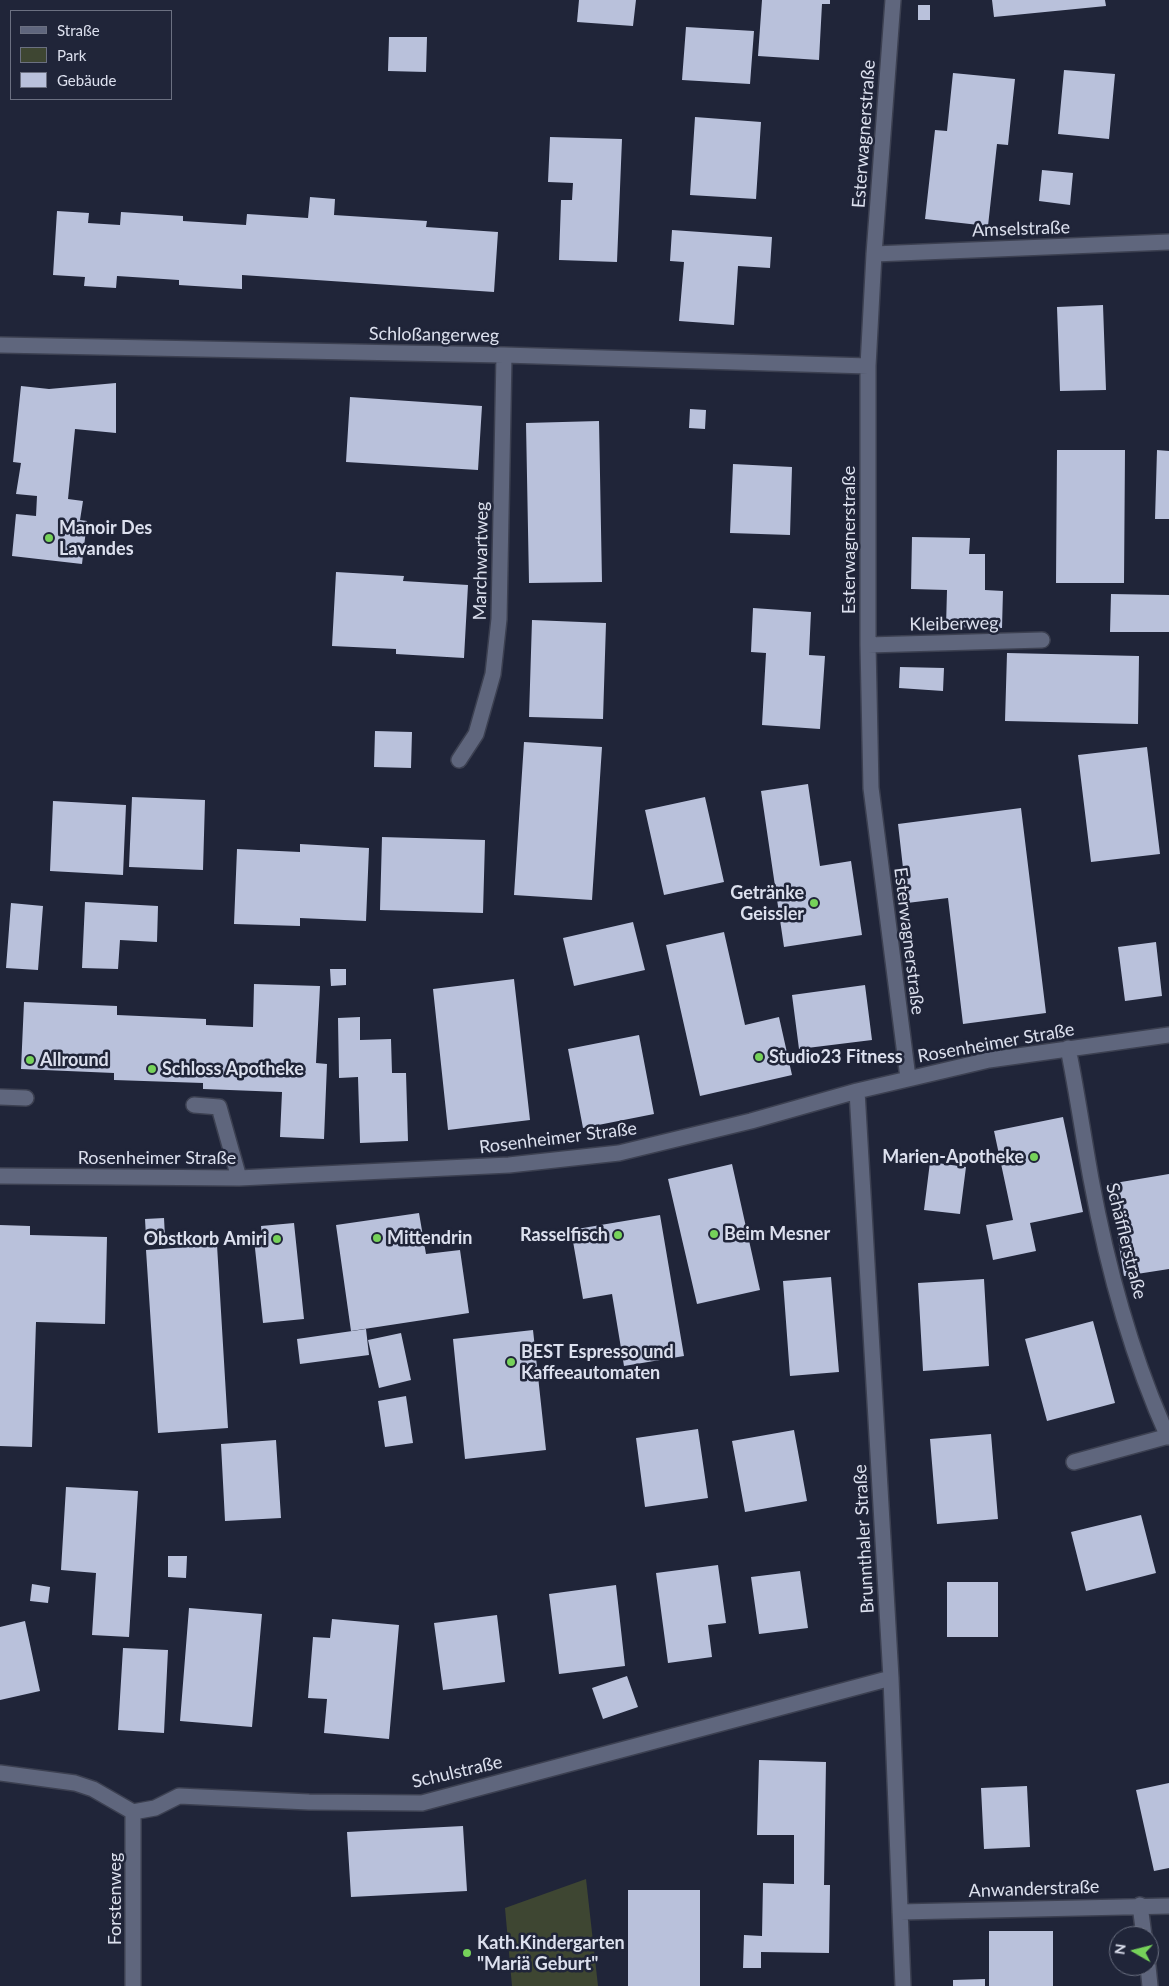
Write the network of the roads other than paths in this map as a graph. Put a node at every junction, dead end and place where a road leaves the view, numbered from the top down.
1 (893, 0) edge
2 (1169, 242) edge
3 (874, 254) junction
4 (0, 345) edge
5 (504, 355) junction
6 (868, 366) junction
7 (1042, 640) dead end
8 (868, 645) junction
9 (459, 760) dead end
10 (1169, 1035) edge
11 (1068, 1048) junction
12 (908, 1078) junction
13 (858, 1091) junction
14 (5, 1097) edge
15 (26, 1098) dead end
16 (194, 1105) dead end
17 (0, 1176) edge
18 (239, 1178) junction
19 (1168, 1436) edge
20 (1074, 1462) dead end
21 (890, 1678) junction
22 (0, 1773) edge
23 (133, 1812) junction
24 (1140, 1905) junction
25 (1169, 1906) edge
26 (900, 1912) junction
27 (1143, 1926) edge
28 (133, 1986) edge
29 (903, 1986) edge

1 - 3 street, Esterwagnerstraße
2 - 3 street, Amselstraße
3 - 6 street, Esterwagnerstraße
4 - 5 street, Schloßangerweg
5 - 6 street, Schloßangerweg
5 - 9 street, Marchwartweg
6 - 8 street, Esterwagnerstraße
7 - 8 street, Kleiberweg
8 - 12 street, Esterwagnerstraße
10 - 11 street, Rosenheimer Straße
11 - 12 street, Rosenheimer Straße
11 - 19 street, Schäfflerstraße
12 - 13 street, Rosenheimer Straße
13 - 18 street, Rosenheimer Straße
13 - 21 street, Brunnthaler Straße
14 - 15 street
16 - 18 street
17 - 18 street, Rosenheimer Straße
19 - 20 street, Schäfflerstraße
21 - 23 street, Schulstraße
21 - 26 street, Brunnthaler Straße
22 - 23 street
23 - 28 street, Forstenweg
24 - 25 street, Anwanderstraße
24 - 26 street, Anwanderstraße
24 - 27 street
26 - 29 street, Brunnthaler Straße

